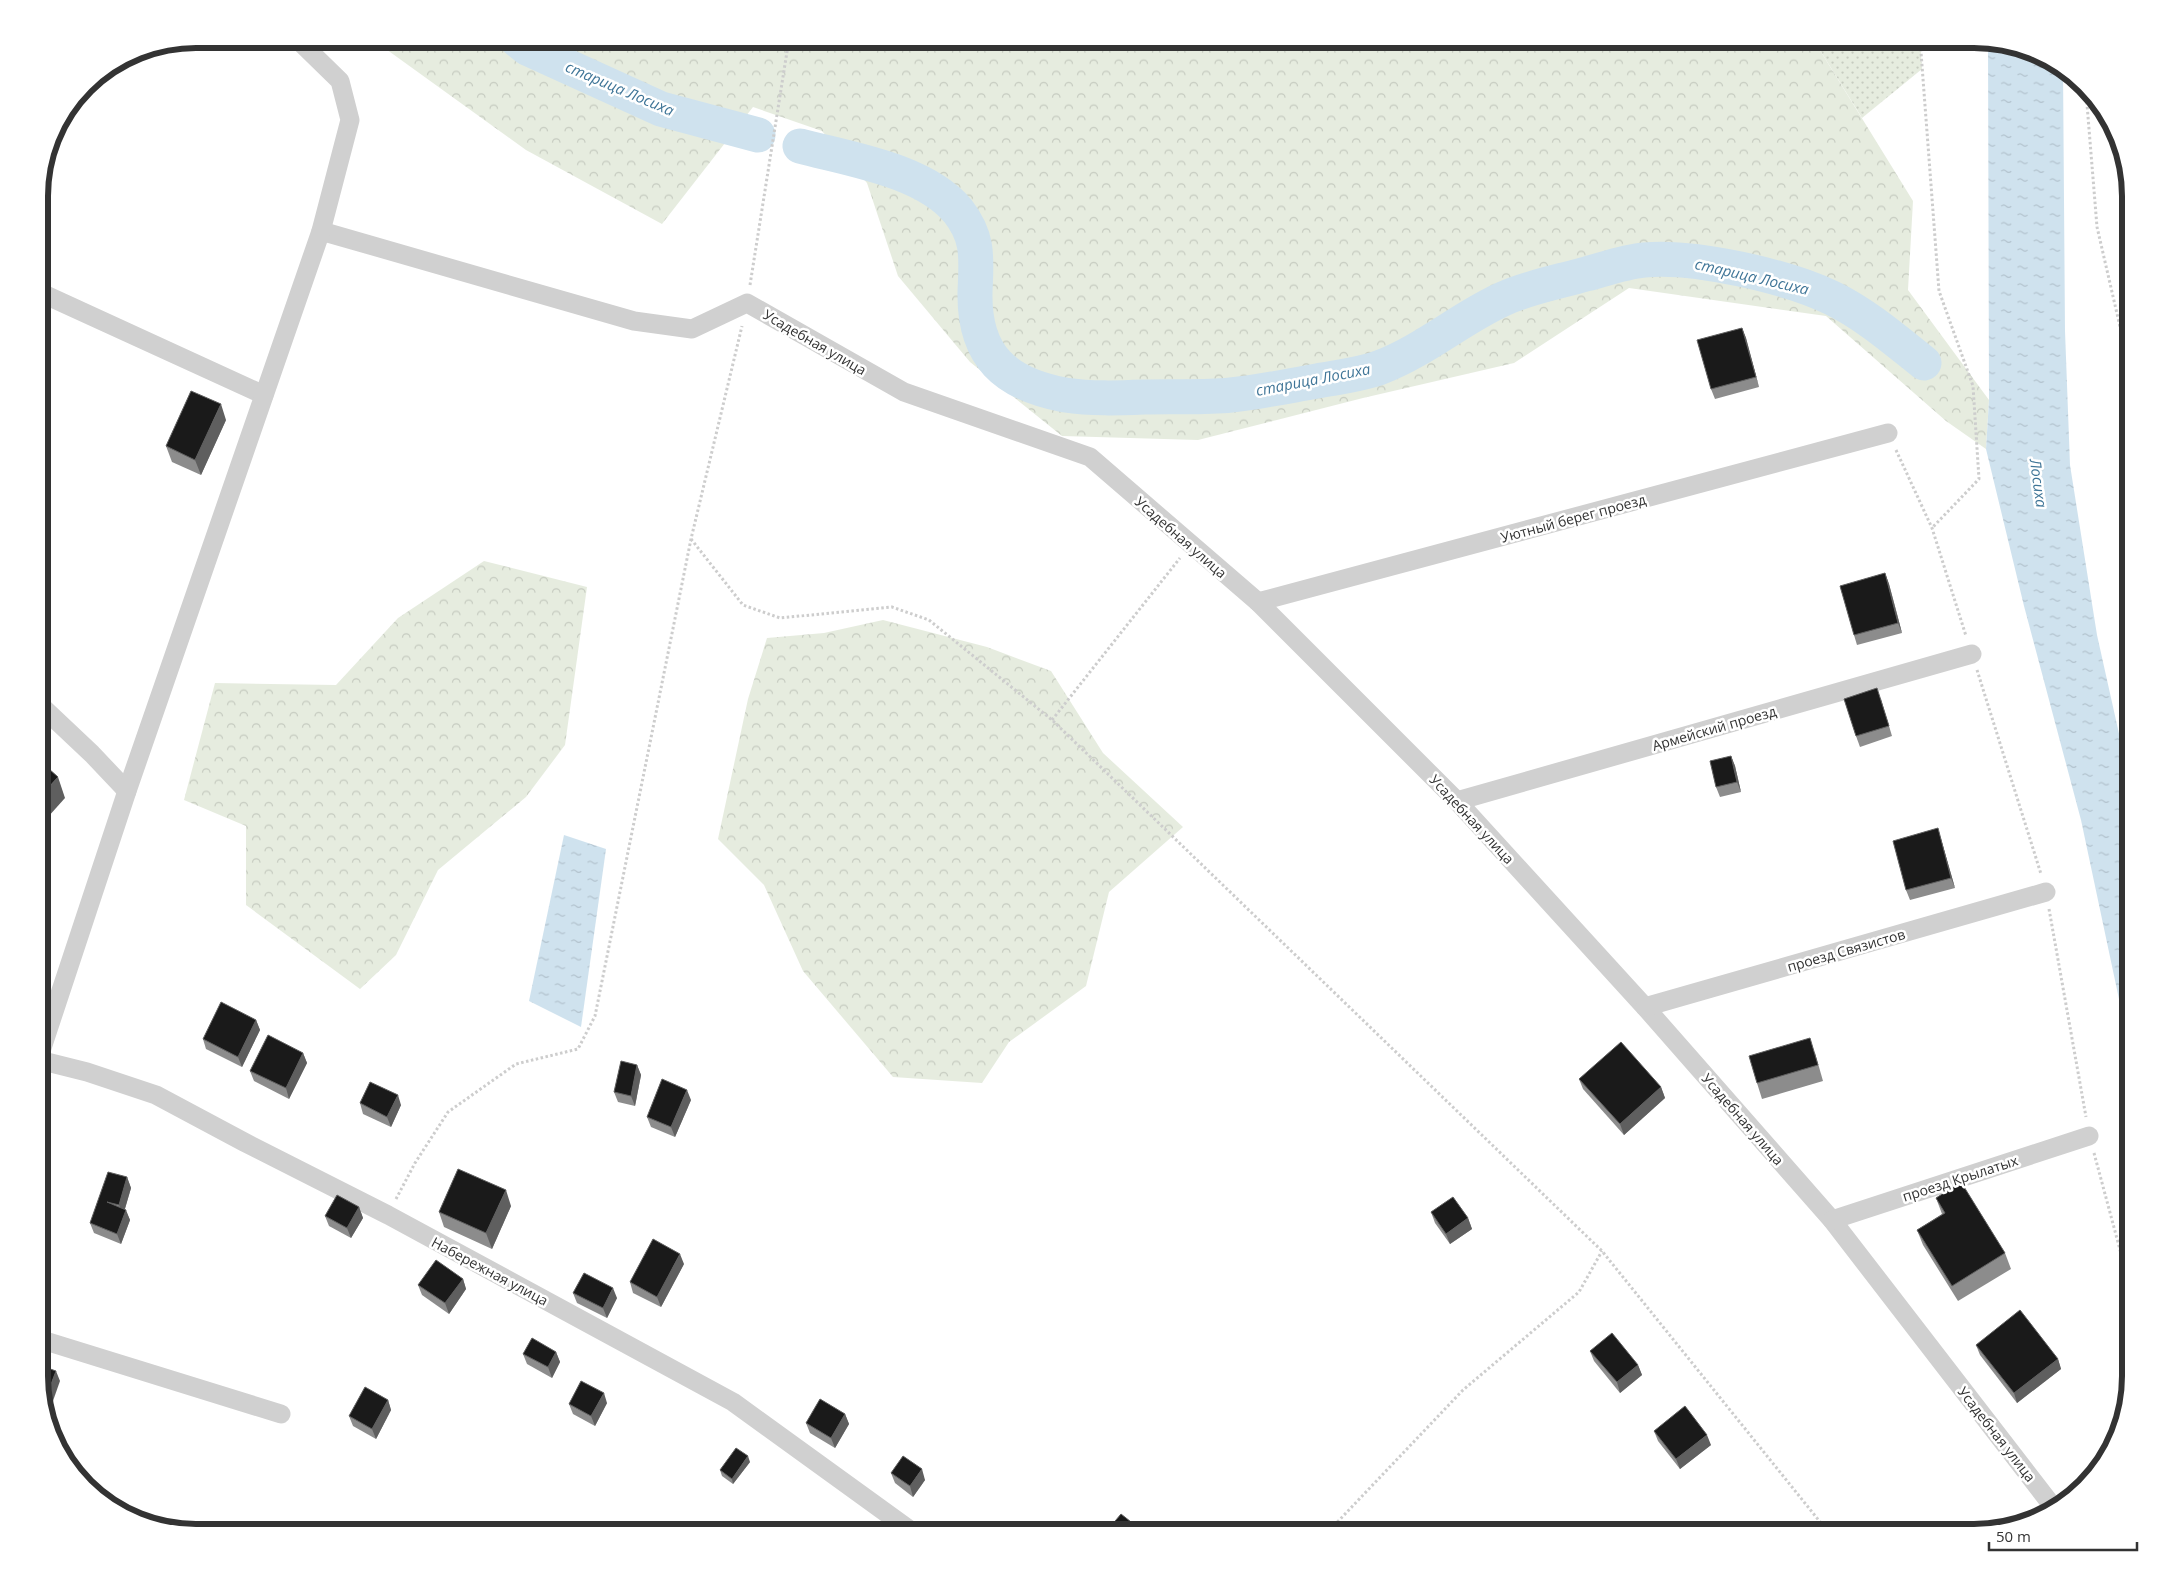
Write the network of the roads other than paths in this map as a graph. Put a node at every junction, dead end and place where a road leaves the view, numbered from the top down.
1 (306, 48) edge
2 (321, 231) junction
3 (48, 296) edge
4 (264, 395) junction
5 (1888, 433) road end
6 (1258, 602) junction
7 (1972, 654) road end
8 (48, 712) edge
9 (127, 791) junction
10 (1457, 801) junction
11 (2046, 892) road end
12 (1645, 1007) junction
13 (48, 1031) edge
14 (48, 1061) edge
15 (2089, 1136) road end
16 (1832, 1220) junction
17 (48, 1342) edge
18 (281, 1414) dead end
19 (2050, 1503) edge
20 (902, 1524) edge

1 - 2 street
2 - 4 street
2 - 6 street, Усадебная улица
3 - 4 street
4 - 9 street
5 - 6 street, Уютный берег проезд
6 - 10 street, Усадебная улица
7 - 10 street, Армейский проезд
8 - 9 street
9 - 13 street
10 - 12 street, Усадебная улица
11 - 12 street, проезд Связистов
12 - 16 street, Усадебная улица
14 - 20 street, Набережная улица
15 - 16 street, проезд Крылатых
16 - 19 street, Усадебная улица
17 - 18 street

